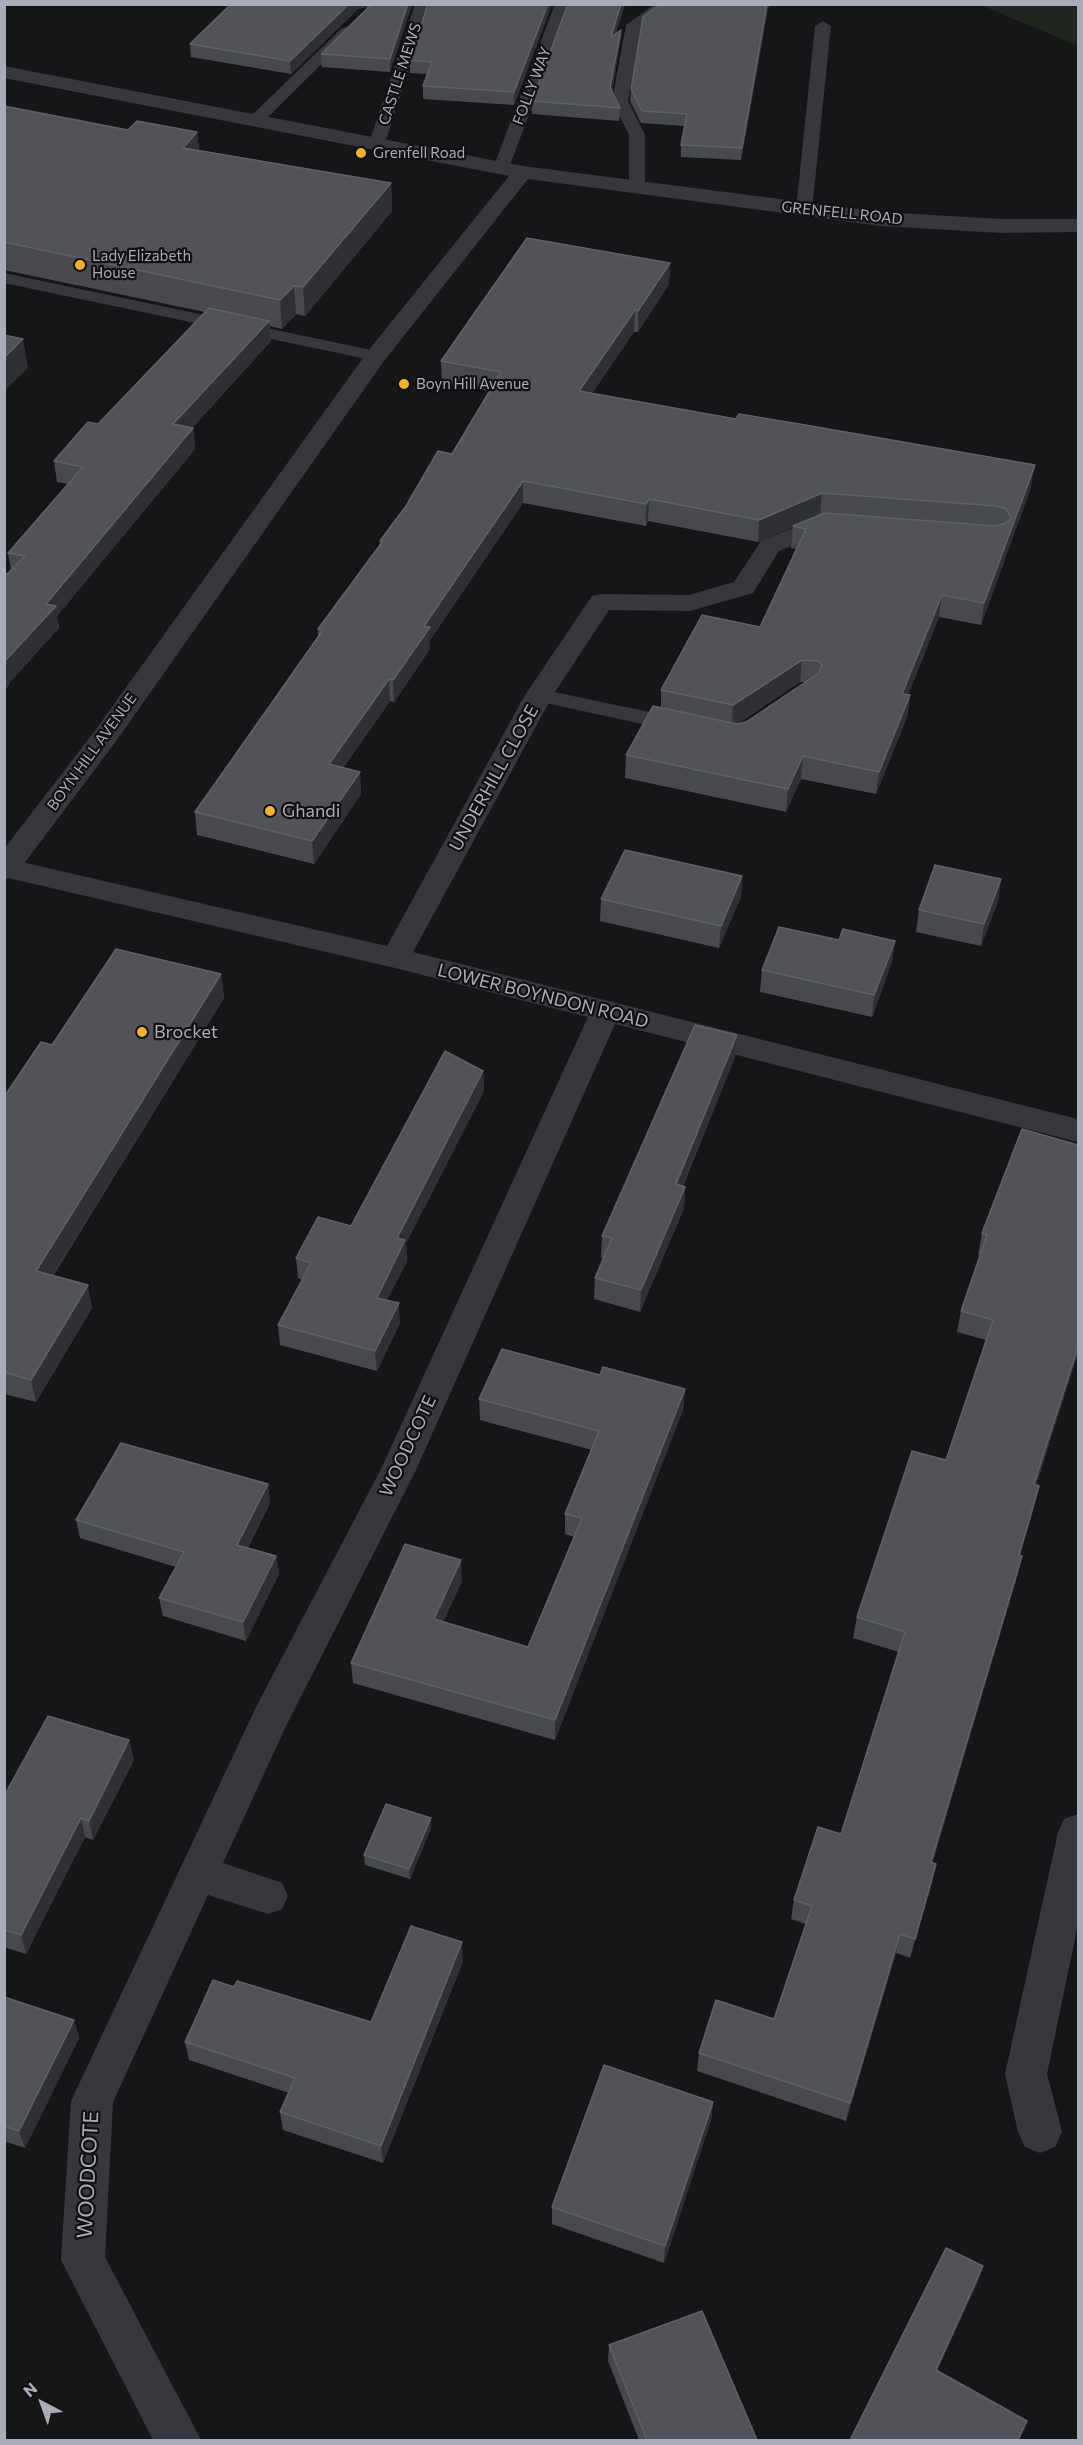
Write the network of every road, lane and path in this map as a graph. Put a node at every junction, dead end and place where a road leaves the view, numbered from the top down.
1 (423, 4) edge
2 (563, 4) edge
3 (659, 8) edge
4 (356, 22) edge
5 (823, 26) dead end
6 (4, 72) edge
7 (256, 120) junction
8 (377, 143) junction
9 (512, 170) junction
10 (637, 189) junction
11 (804, 210) junction
12 (1078, 226) edge
13 (4, 278) edge
14 (376, 356) junction
15 (855, 528) edge
16 (613, 575) dead end
17 (601, 602) junction
18 (539, 695) junction
19 (700, 730) edge
20 (5, 868) edge
21 (395, 958) junction
22 (605, 1013) junction
23 (1078, 1131) edge
24 (1078, 1832) edge
25 (199, 1874) junction
26 (267, 1896) dead end
27 (1040, 2132) dead end
28 (178, 2440) edge

1 - 8 lane, CASTLE MEWS
2 - 9 lane, FOLLY WAY
3 - 10 lane
4 - 7 lane
5 - 11 lane
6 - 7 street, GRENFELL ROAD
7 - 8 street, GRENFELL ROAD
8 - 9 street, GRENFELL ROAD
9 - 10 street, GRENFELL ROAD
9 - 14 street, BOYN HILL AVENUE
10 - 11 street, GRENFELL ROAD
11 - 12 street, GRENFELL ROAD
13 - 14 lane
14 - 20 street, BOYN HILL AVENUE
15 - 17 street
16 - 17 street, UNDERHILL CLOSE
17 - 18 street, UNDERHILL CLOSE
18 - 19 lane
18 - 21 street, UNDERHILL CLOSE
20 - 21 street, LOWER BOYNDON ROAD
21 - 22 street, LOWER BOYNDON ROAD
22 - 23 street, LOWER BOYNDON ROAD
22 - 25 street, WOODCOTE
24 - 27 street
25 - 26 street
25 - 28 street, WOODCOTE

